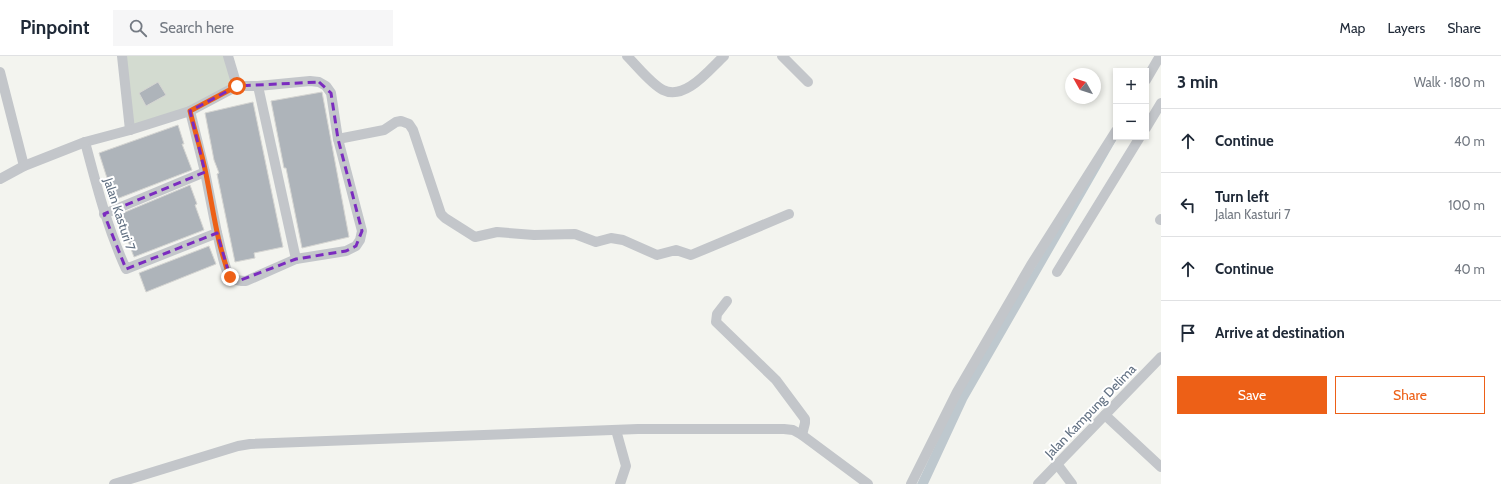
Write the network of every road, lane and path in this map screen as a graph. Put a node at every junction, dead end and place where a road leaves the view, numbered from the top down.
1 (122, 56) edge
2 (228, 56) edge
3 (627, 56) edge
4 (724, 56) edge
5 (782, 56) edge
6 (1160, 56) edge
7 (0, 72) edge
8 (1149, 75) edge
9 (808, 82) dead end
10 (237, 86) junction
11 (258, 86) junction
12 (1159, 110) edge
13 (190, 111) junction
14 (1149, 124) edge
15 (130, 130) junction
16 (1113, 136) edge
17 (338, 139) junction
18 (1138, 140) edge
19 (85, 142) junction
20 (24, 166) junction
21 (206, 172) junction
22 (0, 179) edge
23 (104, 214) junction
24 (789, 214) dead end
25 (217, 233) junction
26 (296, 259) junction
27 (1057, 272) dead end
28 (727, 301) dead end
29 (1161, 357) edge
30 (1105, 415) junction
31 (616, 430) junction
32 (802, 435) junction
33 (1057, 464) junction
34 (1161, 467) edge
35 (114, 484) edge
36 (620, 484) edge
37 (868, 484) edge
38 (911, 484) edge
39 (1038, 484) edge
40 (1072, 484) edge

1 - 15 street
2 - 10 street
3 - 4 street
5 - 9 street
6 - 8 street
7 - 20 street
10 - 11 street
10 - 13 street
11 - 17 street
11 - 26 street
12 - 14 street
13 - 15 street
13 - 21 street
15 - 19 street
16 - 38 street
17 - 24 street
17 - 26 street
18 - 27 street
19 - 20 street
19 - 23 street, Jalan Kasturi 7
20 - 22 street
21 - 23 street
21 - 25 street
23 - 25 street, Jalan Kasturi 7
25 - 26 street
28 - 32 street
29 - 30 street, Jalan Kampung Delima
30 - 33 street, Jalan Kampung Delima
30 - 34 street
31 - 32 street
31 - 35 street
31 - 36 street
32 - 37 street
33 - 39 street, Jalan Kampung Delima
33 - 40 street

